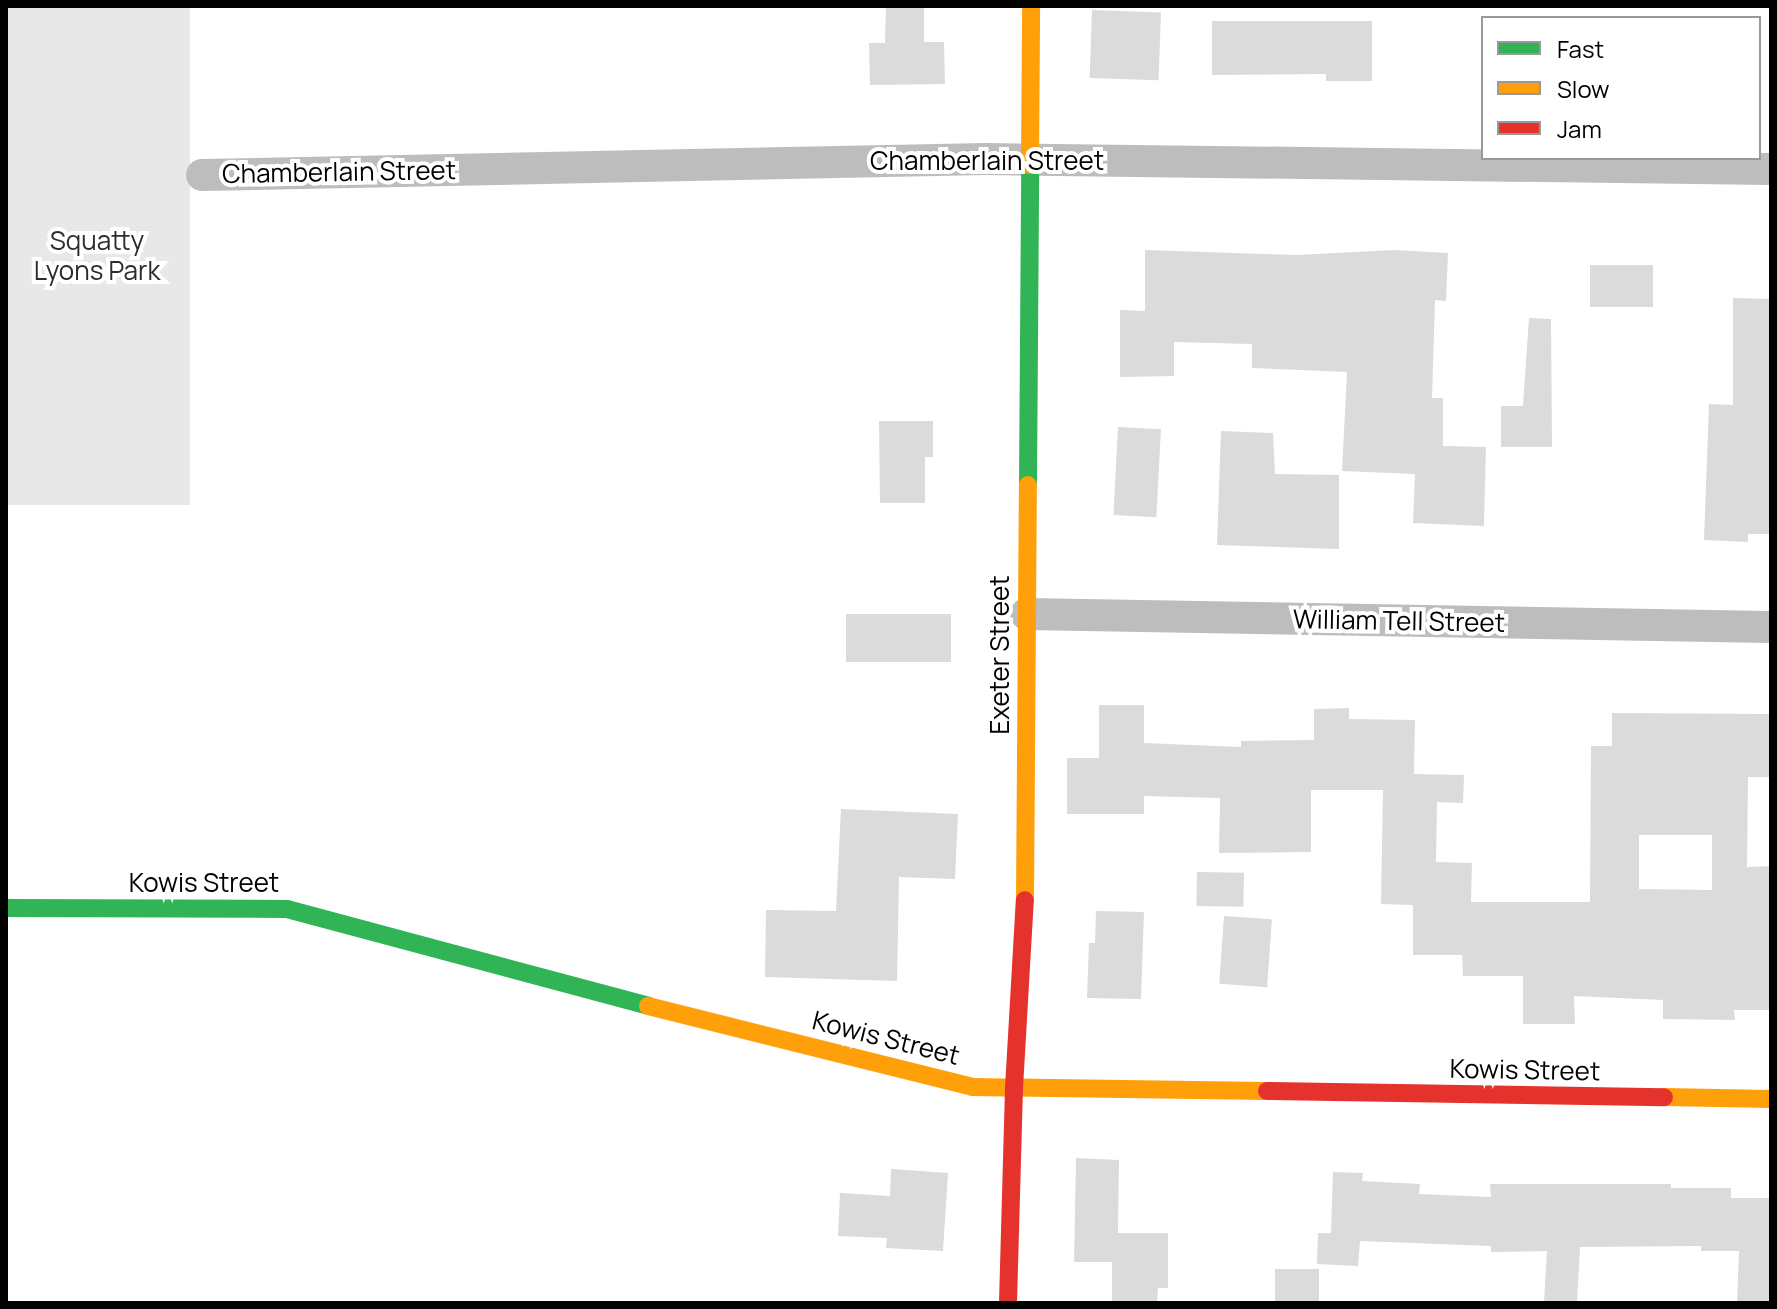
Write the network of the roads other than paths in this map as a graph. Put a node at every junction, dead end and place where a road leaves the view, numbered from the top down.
1 (1031, 6) edge
2 (1027, 160) junction
3 (1771, 169) edge
4 (202, 175) dead end
5 (1026, 614) junction
6 (1771, 627) edge
7 (6, 908) edge
8 (1014, 1088) junction
9 (1771, 1099) edge
10 (1008, 1303) edge

1 - 2 street, Exeter Street
2 - 3 street, Chamberlain Street
2 - 4 street, Chamberlain Street
2 - 5 street, Exeter Street
5 - 6 street, William Tell Street
5 - 8 street, Exeter Street
7 - 8 street, Kowis Street
8 - 9 street, Kowis Street
8 - 10 street, Exeter Street

